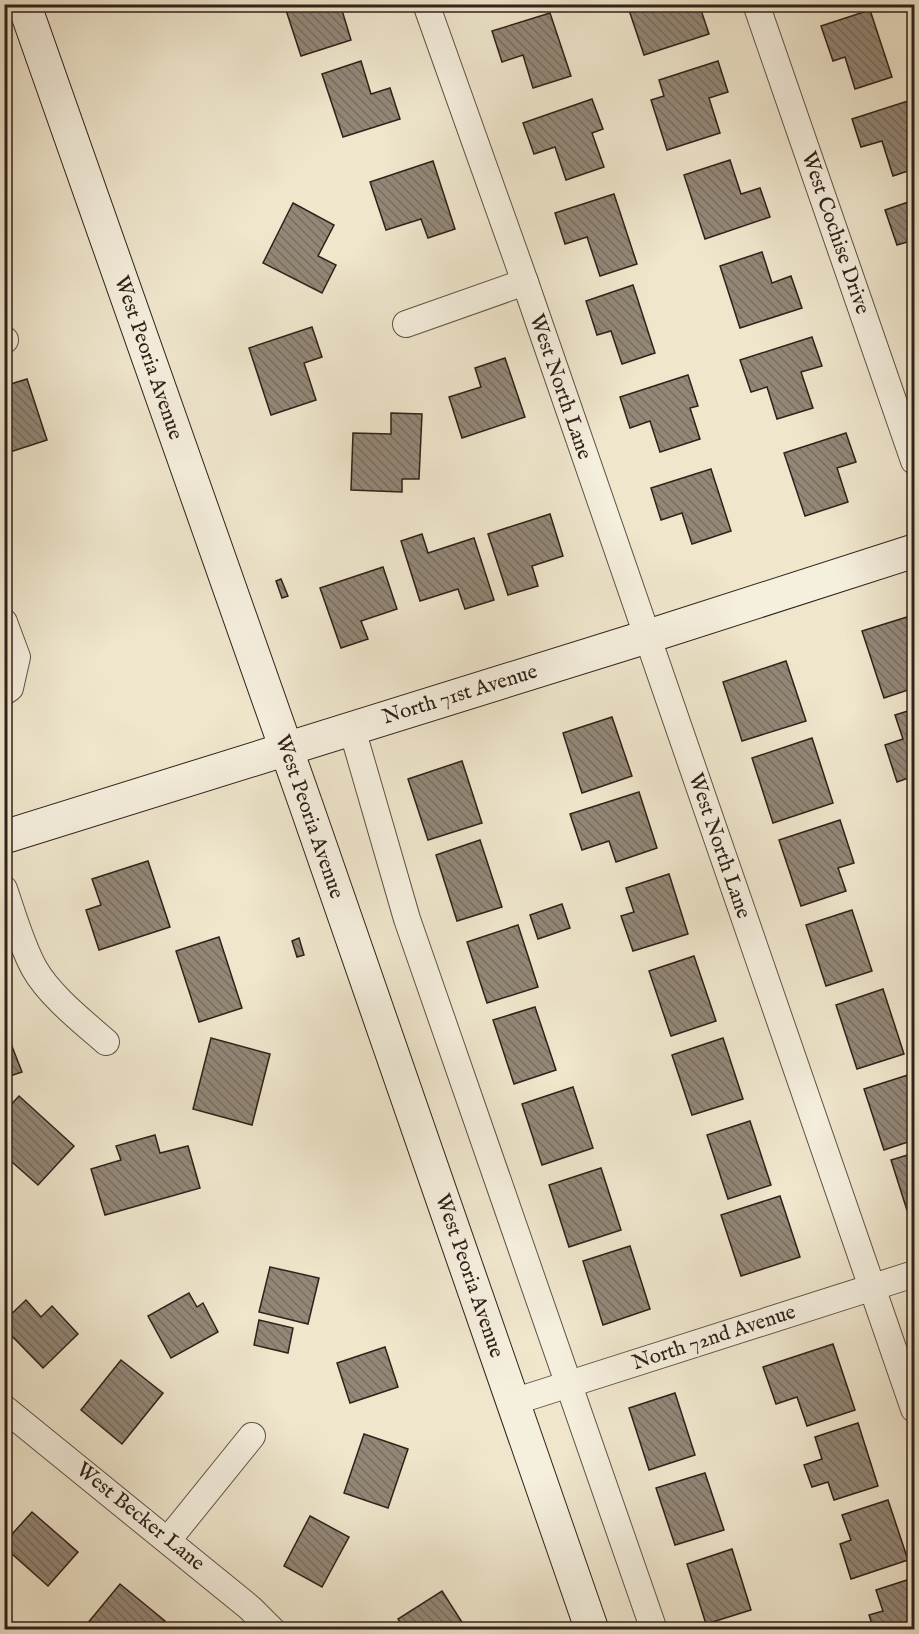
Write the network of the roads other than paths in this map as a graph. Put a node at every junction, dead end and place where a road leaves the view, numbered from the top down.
1 (24, 4) edge
2 (426, 4) edge
3 (756, 4) edge
4 (525, 282) junction
5 (406, 324) dead end
6 (915, 461) edge
7 (915, 551) edge
8 (4, 622) edge
9 (646, 637) junction
10 (7, 690) edge
11 (352, 729) junction
12 (286, 750) junction
13 (4, 837) edge
14 (4, 889) edge
15 (106, 1042) dead end
16 (915, 1274) edge
17 (873, 1288) junction
18 (569, 1385) junction
19 (513, 1402) junction
20 (4, 1408) edge
21 (915, 1409) edge
22 (252, 1436) dead end
23 (168, 1540) junction
24 (272, 1629) edge
25 (592, 1629) edge
26 (654, 1629) edge

1 - 12 main road, West Peoria Avenue
2 - 4 street, West North Lane
3 - 6 street, West Cochise Drive
4 - 5 street
4 - 9 street, West North Lane
7 - 9 main road, North 71st Avenue
8 - 10 street
9 - 11 main road, North 71st Avenue
9 - 17 street, West North Lane
11 - 12 main road, North 71st Avenue
11 - 18 street
12 - 13 main road, North 71st Avenue
12 - 19 main road, West Peoria Avenue
14 - 15 street
16 - 17 street, North 72nd Avenue
17 - 18 street, North 72nd Avenue
17 - 21 street, West North Lane
18 - 19 street, North 72nd Avenue
18 - 26 street
19 - 25 main road, West Peoria Avenue
20 - 23 street, West Becker Lane
22 - 23 street
23 - 24 street, West Becker Lane

